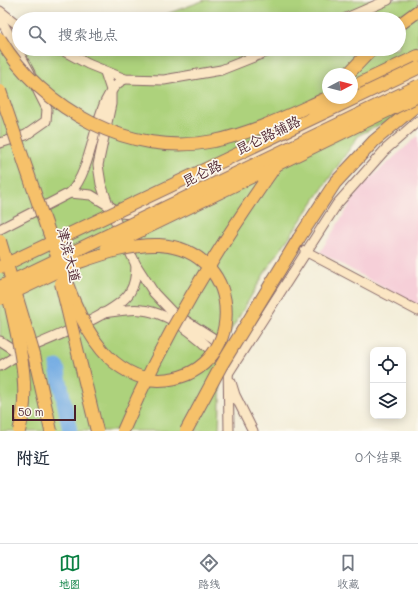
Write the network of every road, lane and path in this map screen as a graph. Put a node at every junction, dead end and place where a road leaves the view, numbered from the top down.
1 (388, 0) edge
2 (0, 11) edge
3 (418, 11) edge
4 (360, 12) edge
5 (0, 18) edge
6 (12, 20) edge
7 (406, 20) edge
8 (12, 38) edge
9 (0, 39) edge
10 (12, 55) edge
11 (12, 56) edge
12 (22, 56) edge
13 (74, 56) edge
14 (256, 56) edge
15 (365, 56) edge
16 (418, 56) edge
17 (354, 68) edge
18 (418, 68) edge
19 (105, 72) junction
20 (418, 75) edge
21 (125, 79) junction
22 (418, 80) edge
23 (358, 84) edge
24 (418, 86) edge
25 (111, 90) junction
26 (0, 91) edge
27 (418, 96) edge
28 (322, 101) edge
29 (323, 104) edge
30 (418, 104) edge
31 (418, 121) edge
32 (0, 143) edge
33 (70, 193) junction
34 (110, 207) junction
35 (44, 218) junction
36 (0, 230) edge
37 (125, 240) junction
38 (0, 241) edge
39 (305, 251) junction
40 (0, 253) edge
41 (71, 265) junction
42 (136, 265) junction
43 (0, 267) edge
44 (0, 287) edge
45 (0, 299) edge
46 (418, 311) edge
47 (103, 313) junction
48 (0, 341) edge
49 (27, 349) junction
50 (0, 366) edge
51 (228, 373) junction
52 (19, 431) edge
53 (51, 431) edge
54 (97, 431) edge
55 (123, 431) edge
56 (186, 431) edge
57 (229, 431) edge
58 (253, 431) edge

1 - 4 main road
2 - 6 main road
3 - 7 highway
5 - 8 main road
9 - 10 highway, bridge
11 - 28 highway, bridge
12 - 32 main road
13 - 19 main road
14 - 21 main road
15 - 17 highway
16 - 23 highway
18 - 43 highway, 昆仑路, bridge
19 - 21 main road
19 - 25 main road
20 - 34 main road, 昆仑路辅路
21 - 25 main road
22 - 37 main road, 昆仑路辅路
24 - 44 highway, 昆仑路, bridge
25 - 33 main road
25 - 34 main road
26 - 35 highway, 津滨大道, bridge
27 - 41 highway, bridge
29 - 55 highway, bridge
30 - 56 highway, bridge
31 - 39 main road
33 - 34 main road, 昆仑路辅路
33 - 36 main road
34 - 37 main road
35 - 41 highway, bridge
35 - 54 highway, 津滨大道, bridge
37 - 42 main road
38 - 53 highway, bridge
39 - 46 main road
39 - 51 main road
40 - 52 highway, bridge
41 - 45 highway, bridge
42 - 47 main road
42 - 51 main road
47 - 49 main road
47 - 51 main road
48 - 49 main road
49 - 50 main road
51 - 57 main road
51 - 58 main road

